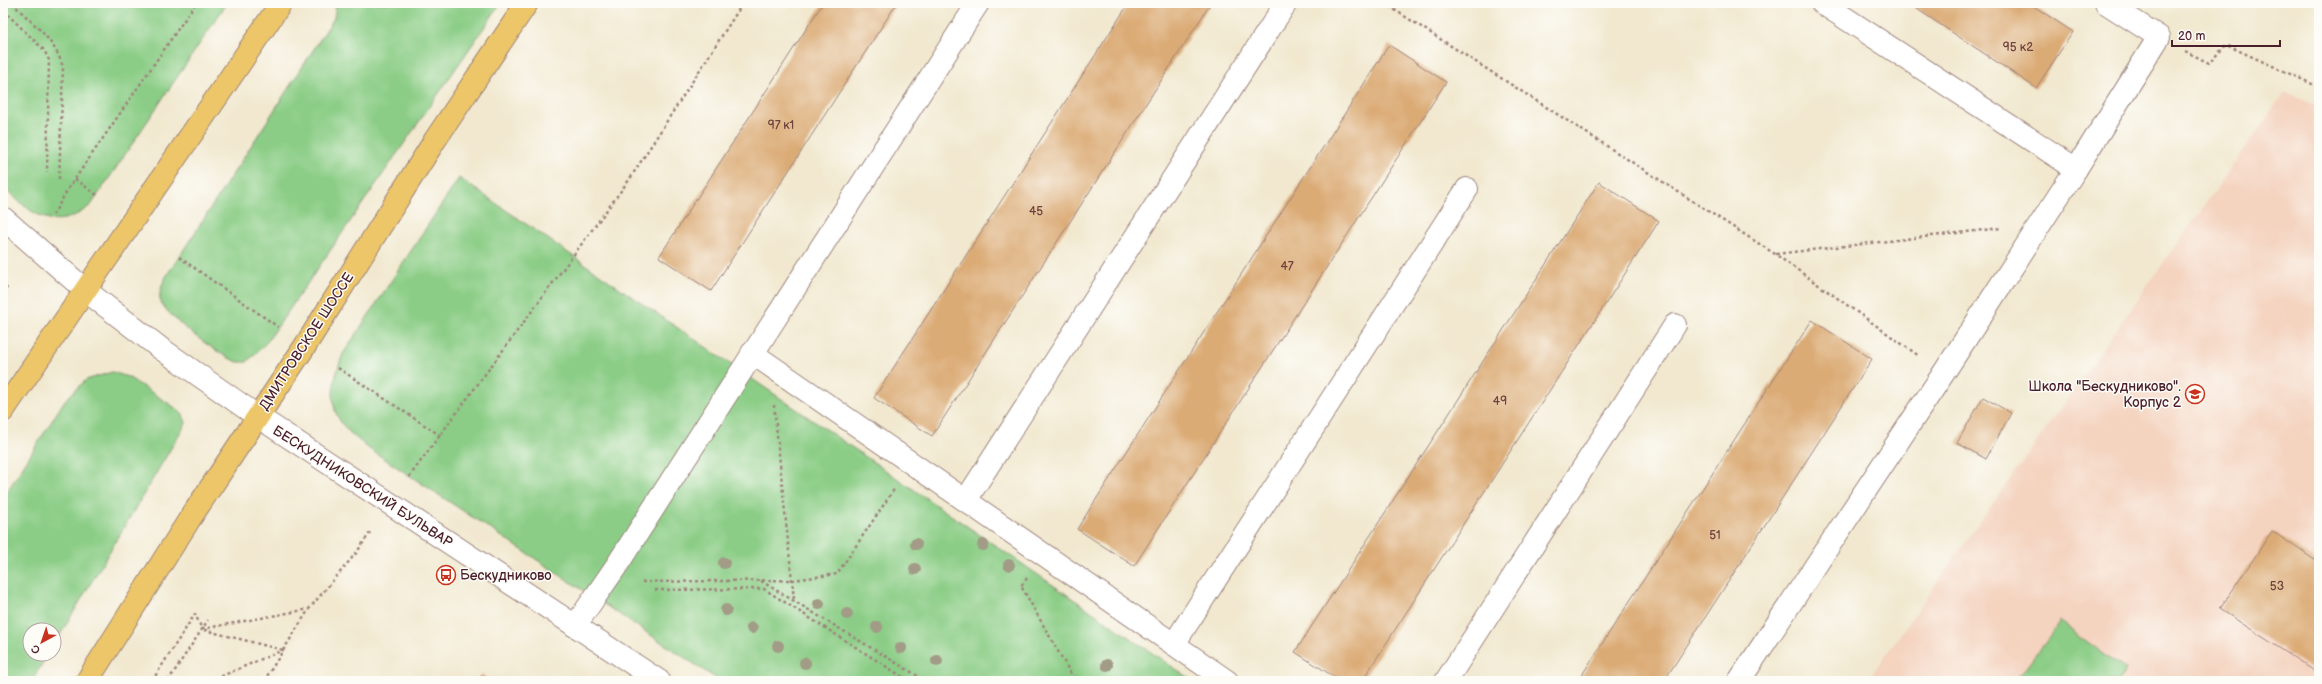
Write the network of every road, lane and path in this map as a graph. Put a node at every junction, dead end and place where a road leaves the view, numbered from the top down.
1 (12, 3) edge
2 (196, 3) edge
3 (280, 3) edge
4 (527, 3) edge
5 (743, 3) edge
6 (978, 3) edge
7 (1286, 3) edge
8 (1384, 3) edge
9 (1822, 3) edge
10 (2106, 3) edge
11 (3, 10) edge
12 (2159, 37) junction
13 (2319, 87) edge
14 (2076, 169) junction
15 (47, 172) dead end
16 (75, 179) junction
17 (59, 182) dead end
18 (1468, 188) dead end
19 (96, 195) dead end
20 (53, 215) dead end
21 (3, 218) edge
22 (2041, 223) junction
23 (1776, 254) junction
24 (179, 257) dead end
25 (7, 288) dead end
26 (85, 290) junction
27 (3, 295) edge
28 (1675, 325) dead end
29 (278, 327) dead end
30 (752, 353) junction
31 (770, 365) junction
32 (338, 368) dead end
33 (1943, 374) junction
34 (3, 411) edge
35 (257, 416) junction
36 (440, 436) junction
37 (912, 462) junction
38 (409, 477) dead end
39 (966, 500) junction
40 (370, 531) dead end
41 (1045, 557) junction
42 (793, 580) junction
43 (761, 581) junction
44 (642, 582) dead end
45 (655, 590) dead end
46 (794, 600) junction
47 (309, 609) junction
48 (208, 620) dead end
49 (575, 626) junction
50 (202, 629) junction
51 (1174, 644) junction
52 (283, 650) junction
53 (87, 681) edge
54 (152, 681) edge
55 (168, 681) edge
56 (210, 681) edge
57 (264, 681) edge
58 (659, 681) edge
59 (909, 681) edge
60 (926, 681) edge
61 (1075, 681) edge
62 (1227, 681) edge
63 (1446, 681) edge
64 (1740, 681) edge

1 - 17 path
2 - 16 path
3 - 26 main road
4 - 35 main road, ДМИТРОВСКОЕ ШОССЕ
5 - 36 path
6 - 30 street
7 - 39 street
8 - 23 path
9 - 14 street
10 - 12 street
11 - 15 path
12 - 13 path
12 - 14 street
14 - 22 street
16 - 19 path
16 - 20 path
18 - 51 street
21 - 26 street, БЕСКУДНИКОВСКИЙ БУЛЬВАР
22 - 23 path
22 - 33 street
23 - 33 path
24 - 29 path
25 - 27 path
26 - 34 main road
26 - 35 street, БЕСКУДНИКОВСКИЙ БУЛЬВАР
28 - 63 street
30 - 31 street
30 - 49 street
31 - 37 street
31 - 42 path
32 - 36 path
33 - 64 street
35 - 49 street, БЕСКУДНИКОВСКИЙ БУЛЬВАР
35 - 53 main road, ДМИТРОВСКОЕ ШОССЕ
36 - 38 path
37 - 39 street
37 - 42 path
39 - 41 street
40 - 47 path
41 - 51 street
41 - 61 path
42 - 43 path
42 - 46 path
43 - 44 path
43 - 46 path
45 - 59 path
46 - 60 path
47 - 50 path
47 - 52 path
48 - 50 path
49 - 58 street, БЕСКУДНИКОВСКИЙ БУЛЬВАР
50 - 52 path
50 - 54 path
50 - 55 path
51 - 62 street
52 - 56 path
52 - 57 path

